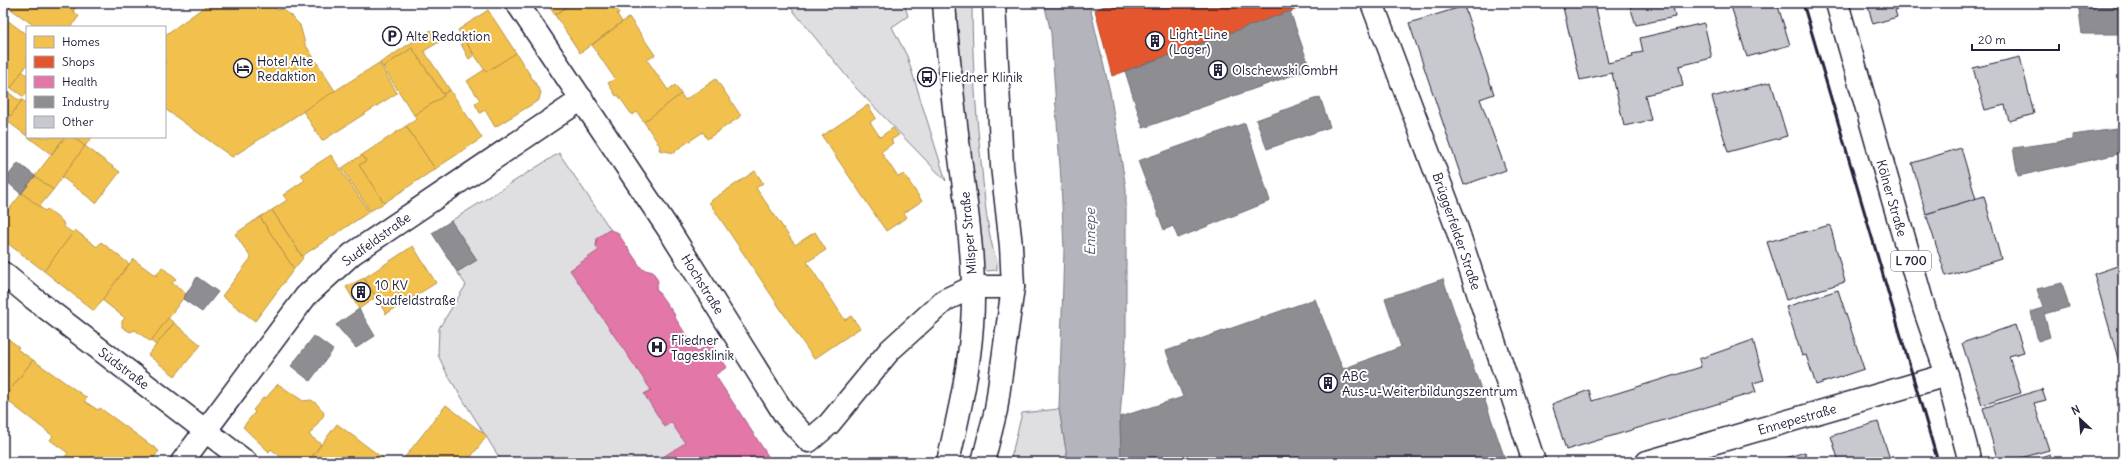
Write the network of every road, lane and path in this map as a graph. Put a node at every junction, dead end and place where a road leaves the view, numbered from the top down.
1 (517, 3) edge
2 (944, 3) edge
3 (994, 3) edge
4 (1372, 3) edge
5 (1837, 3) edge
6 (582, 99) junction
7 (3, 273) edge
8 (973, 287) junction
9 (1013, 287) junction
10 (1947, 375) junction
11 (205, 430) junction
12 (182, 462) edge
13 (246, 462) edge
14 (948, 462) edge
15 (983, 462) edge
16 (1534, 462) edge
17 (1647, 462) edge
18 (1970, 462) edge

1 - 6 street, Hochstraße
2 - 8 street, Milsper Straße
3 - 9 street
4 - 16 street, Brüggerfelder Straße
5 - 10 street, Kölner Straße / L 700
6 - 8 street, Hochstraße
6 - 11 street, Sudfeldstraße
7 - 11 street, Südstraße
8 - 9 street, Hochstraße
8 - 14 street, Milsper Straße
9 - 15 street
10 - 17 street, Ennepestraße
10 - 18 street, Kölner Straße / L 700
11 - 12 street, Sudfeldstraße
11 - 13 street, Südstraße

